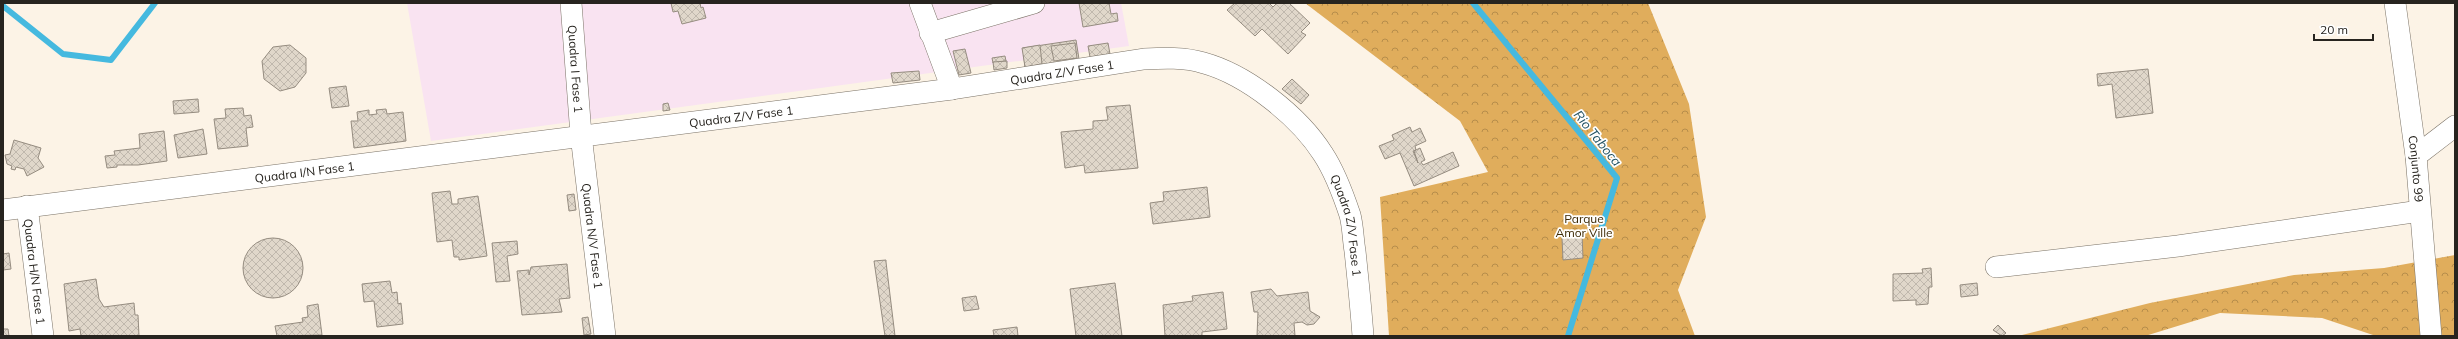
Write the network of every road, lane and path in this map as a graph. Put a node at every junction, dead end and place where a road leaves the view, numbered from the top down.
1 (571, 3) edge
2 (920, 3) edge
3 (1034, 3) edge
4 (2395, 3) edge
5 (930, 33) junction
6 (952, 89) junction
7 (2455, 126) edge
8 (582, 135) junction
9 (2416, 156) junction
10 (27, 206) junction
11 (3, 210) edge
12 (2420, 211) junction
13 (1996, 267) dead end
14 (43, 336) edge
15 (605, 336) edge
16 (1363, 336) edge
17 (2431, 336) edge

1 - 8 street, Quadra I Fase 1
2 - 5 street
3 - 5 street
4 - 9 street, Conjunto 99
5 - 6 street
6 - 8 street, Quadra Z/V Fase 1
6 - 16 street, Quadra Z/V Fase 1
7 - 9 street
8 - 10 street, Quadra I/N Fase 1
8 - 15 street, Quadra N/V Fase 1
9 - 12 street, Conjunto 99
10 - 11 street, Quadra I/N Fase 1
10 - 14 street, Quadra H/N Fase 1
12 - 13 street
12 - 17 street, Conjunto 99

